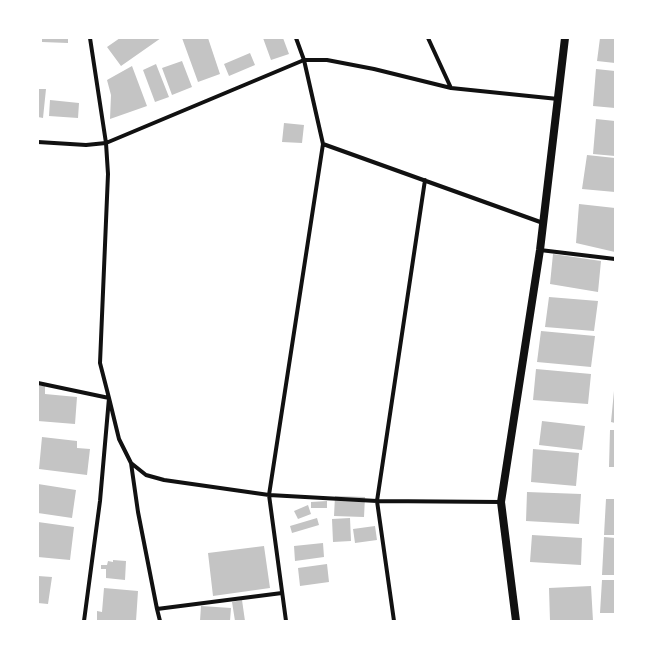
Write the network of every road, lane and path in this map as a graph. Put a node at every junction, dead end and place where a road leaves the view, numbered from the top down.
1 (90, 38) edge
2 (296, 38) edge
3 (428, 38) edge
4 (565, 38) edge
5 (304, 60) junction
6 (451, 88) junction
7 (558, 99) junction
8 (38, 142) edge
9 (106, 143) junction
10 (323, 144) junction
11 (425, 180) junction
12 (543, 223) junction
13 (540, 250) junction
14 (615, 259) edge
15 (38, 383) edge
16 (109, 398) junction
17 (131, 463) junction
18 (269, 495) junction
19 (378, 501) junction
20 (501, 502) junction
21 (282, 593) junction
22 (157, 609) junction
23 (84, 621) edge
24 (160, 621) edge
25 (286, 621) edge
26 (394, 621) edge
27 (516, 621) edge

1 - 9 street
2 - 5 street
3 - 6 street
4 - 7 main road
5 - 6 street
5 - 9 street
5 - 10 street
6 - 7 street
7 - 12 main road
8 - 9 street
9 - 16 street
10 - 11 street
10 - 18 street
11 - 12 street
11 - 19 street
12 - 13 main road
13 - 14 street
13 - 20 main road
15 - 16 street
16 - 17 street
16 - 23 street
17 - 18 street
17 - 22 street
18 - 19 street
18 - 21 street
19 - 20 street
19 - 26 street
20 - 27 main road
21 - 22 street
21 - 25 street
22 - 24 street

